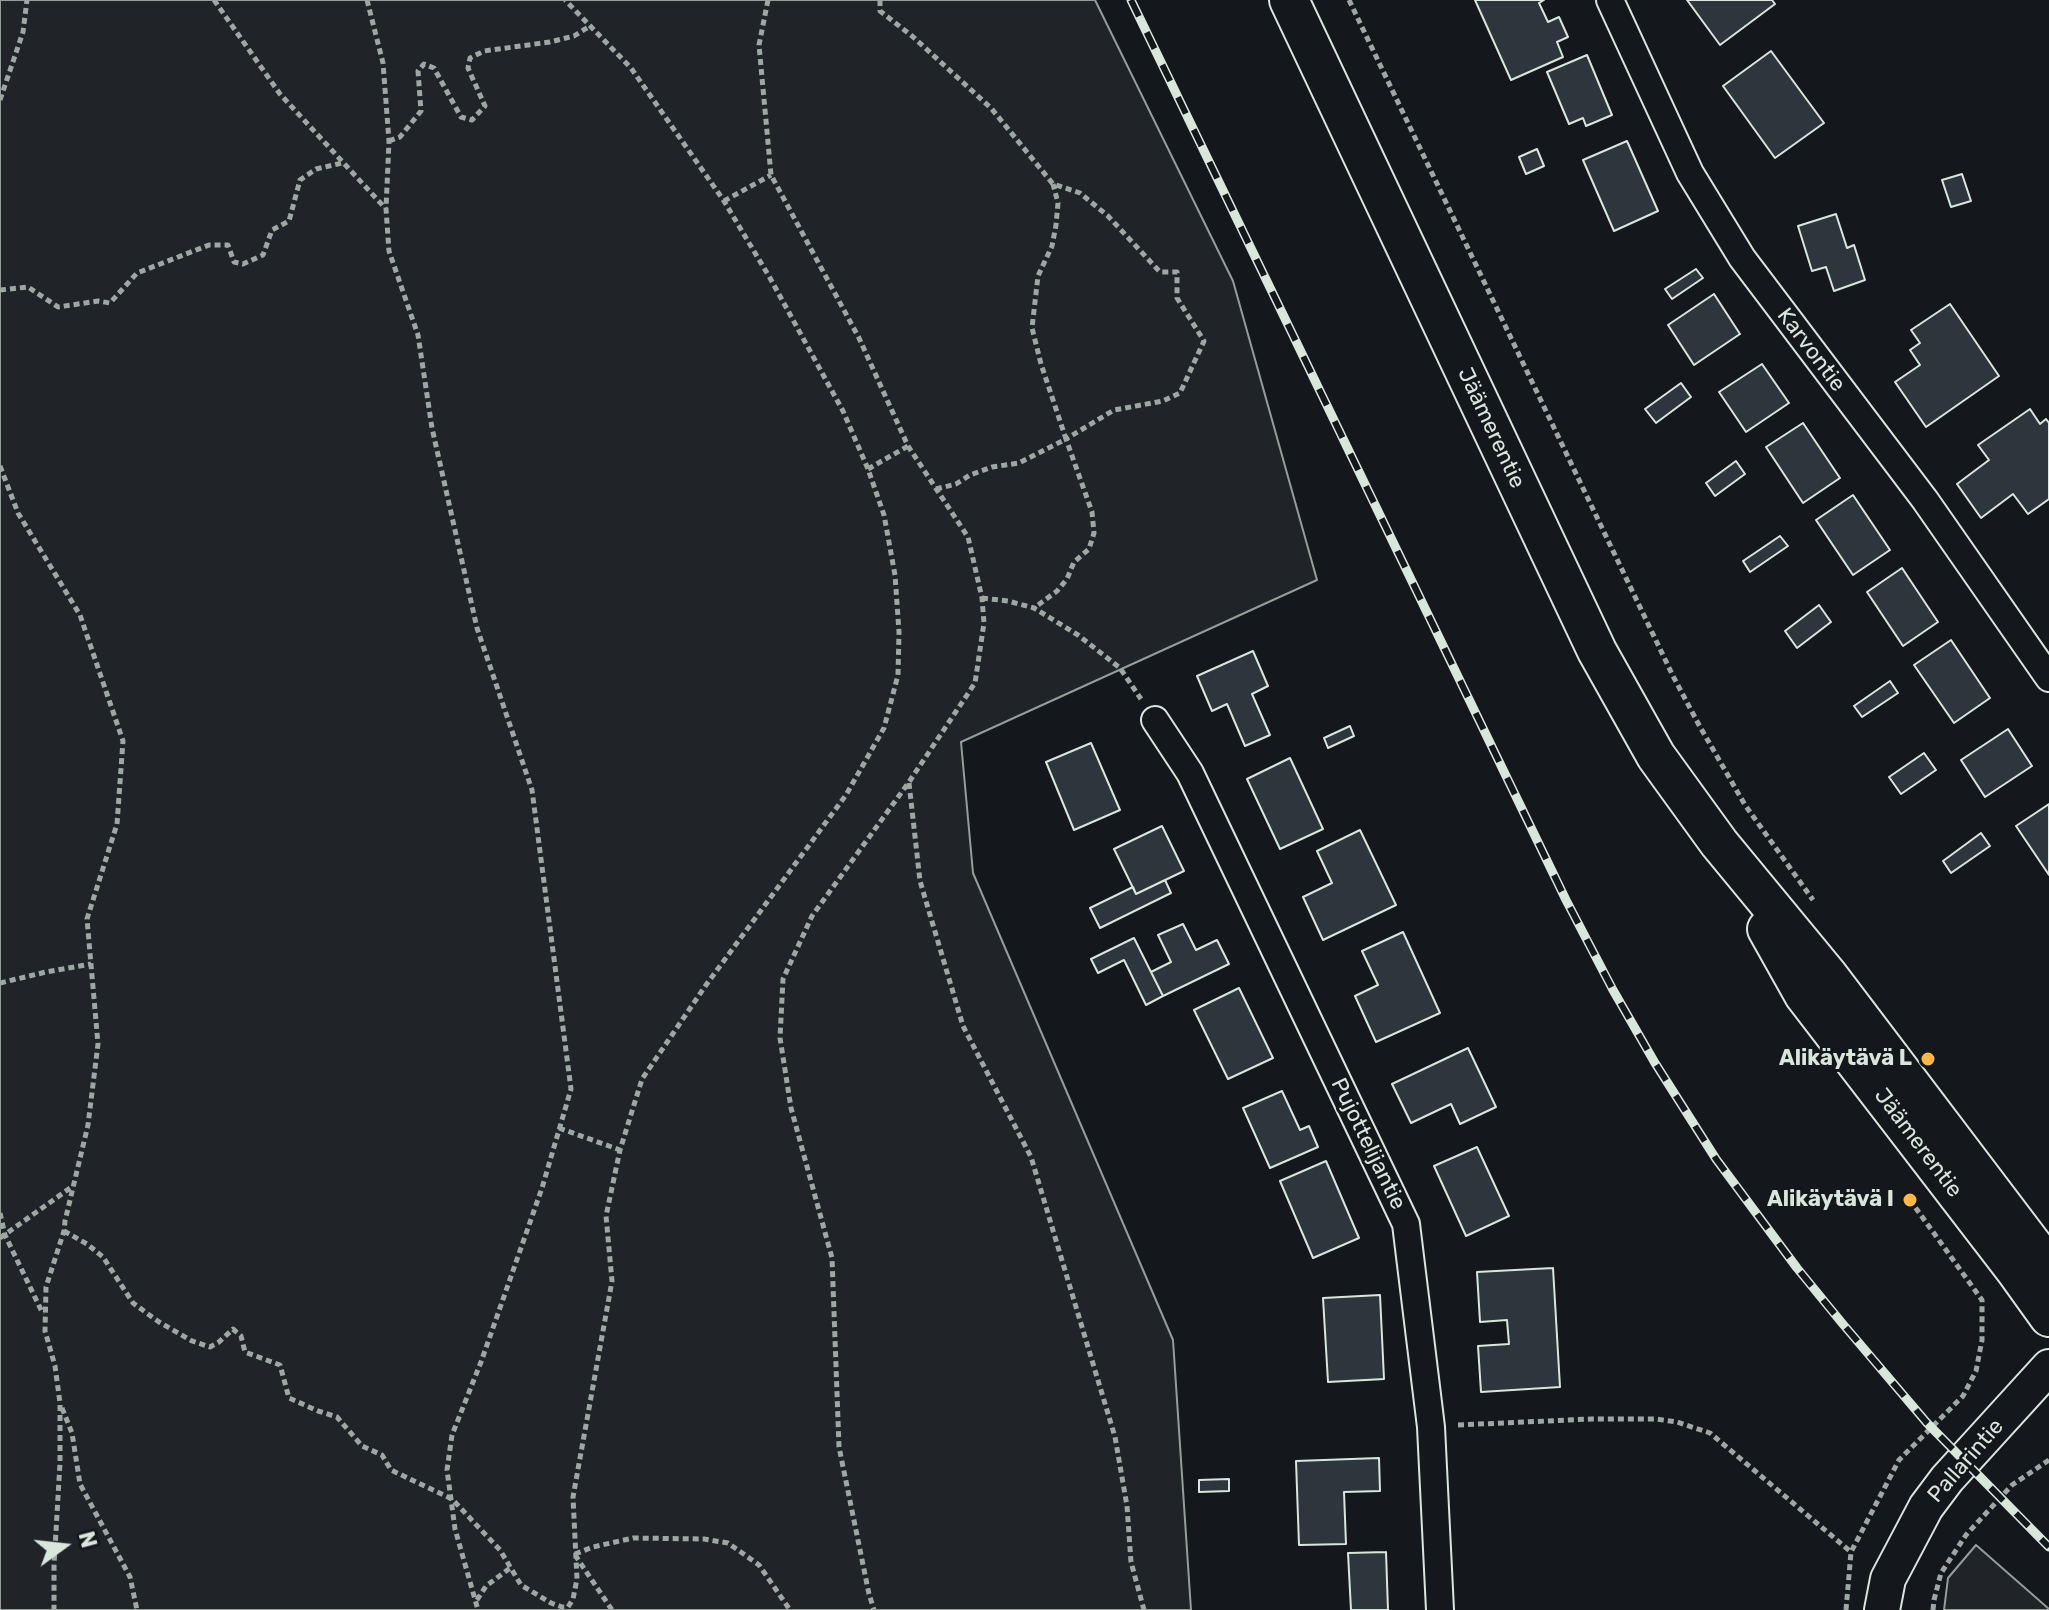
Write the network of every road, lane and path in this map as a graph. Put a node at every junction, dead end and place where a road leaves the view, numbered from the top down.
1 (27, 0) edge
2 (214, 0) edge
3 (367, 0) edge
4 (565, 0) edge
5 (880, 0) edge
6 (1289, 0) edge
7 (1349, 0) edge
8 (1610, 0) edge
9 (766, 1) edge
10 (574, 2) edge
11 (590, 26) junction
12 (0, 100) edge
13 (389, 141) junction
14 (342, 163) junction
15 (771, 175) junction
16 (1053, 184) junction
17 (724, 201) junction
18 (386, 209) junction
19 (0, 290) edge
20 (1066, 439) junction
21 (908, 446) junction
22 (0, 466) edge
23 (868, 469) junction
24 (936, 489) junction
25 (982, 598) junction
26 (1034, 608) junction
27 (2049, 678) edge
28 (1155, 720) joint
29 (909, 782) junction
30 (1719, 843) junction
31 (1818, 907) dead end
32 (91, 964) junction
33 (0, 983) edge
34 (559, 1128) junction
35 (620, 1150) junction
36 (73, 1185) junction
37 (1910, 1200) dead end
38 (0, 1213) edge
39 (64, 1231) junction
40 (3, 1236) edge
41 (2049, 1267) edge
42 (2049, 1317) edge
43 (45, 1318) junction
44 (2049, 1367) edge
45 (60, 1403) junction
46 (1431, 1427) junction
47 (2049, 1460) edge
48 (452, 1499) junction
49 (1851, 1552) junction
50 (575, 1554) junction
51 (510, 1568) junction
52 (476, 1601) junction
53 (54, 1610) edge
54 (137, 1610) edge
55 (478, 1610) edge
56 (612, 1610) edge
57 (790, 1610) edge
58 (874, 1610) edge
59 (1144, 1610) edge
60 (1440, 1610) edge
61 (1846, 1610) edge
62 (1882, 1610) edge
63 (1933, 1610) edge

1 - 12 path
2 - 14 path
3 - 13 path
4 - 10 path
5 - 16 path
6 - 30 main road, Jäämerentie
7 - 31 path
8 - 27 street, Karvontie
9 - 15 path
10 - 11 path
11 - 13 path
11 - 17 path
13 - 18 path
14 - 18 path
14 - 19 path
15 - 17 path
15 - 21 path
16 - 20 path
16 - 20 path
17 - 23 path
18 - 34 path
20 - 24 path
20 - 26 path
21 - 23 path
21 - 24 path
22 - 32 path
23 - 35 path
24 - 25 path
25 - 26 path
25 - 29 path
26 - 28 path
28 - 46 street, Pujottelijantie
29 - 58 path
29 - 59 path
30 - 41 main road, Jäämerentie
30 - 42 main road, Jäämerentie
32 - 33 path
32 - 36 path
34 - 35 path
34 - 48 path
35 - 50 path
36 - 39 path
36 - 40 path
37 - 49 path
38 - 40 path
39 - 43 path
39 - 48 path
40 - 43 path
43 - 45 path
44 - 62 street, Pallarintie
45 - 53 path
45 - 54 path
46 - 49 path
46 - 60 street, Pujottelijantie
47 - 63 path
48 - 51 path
48 - 52 path
49 - 61 path
50 - 51 path
50 - 56 path
50 - 57 path
51 - 52 path
52 - 55 path

